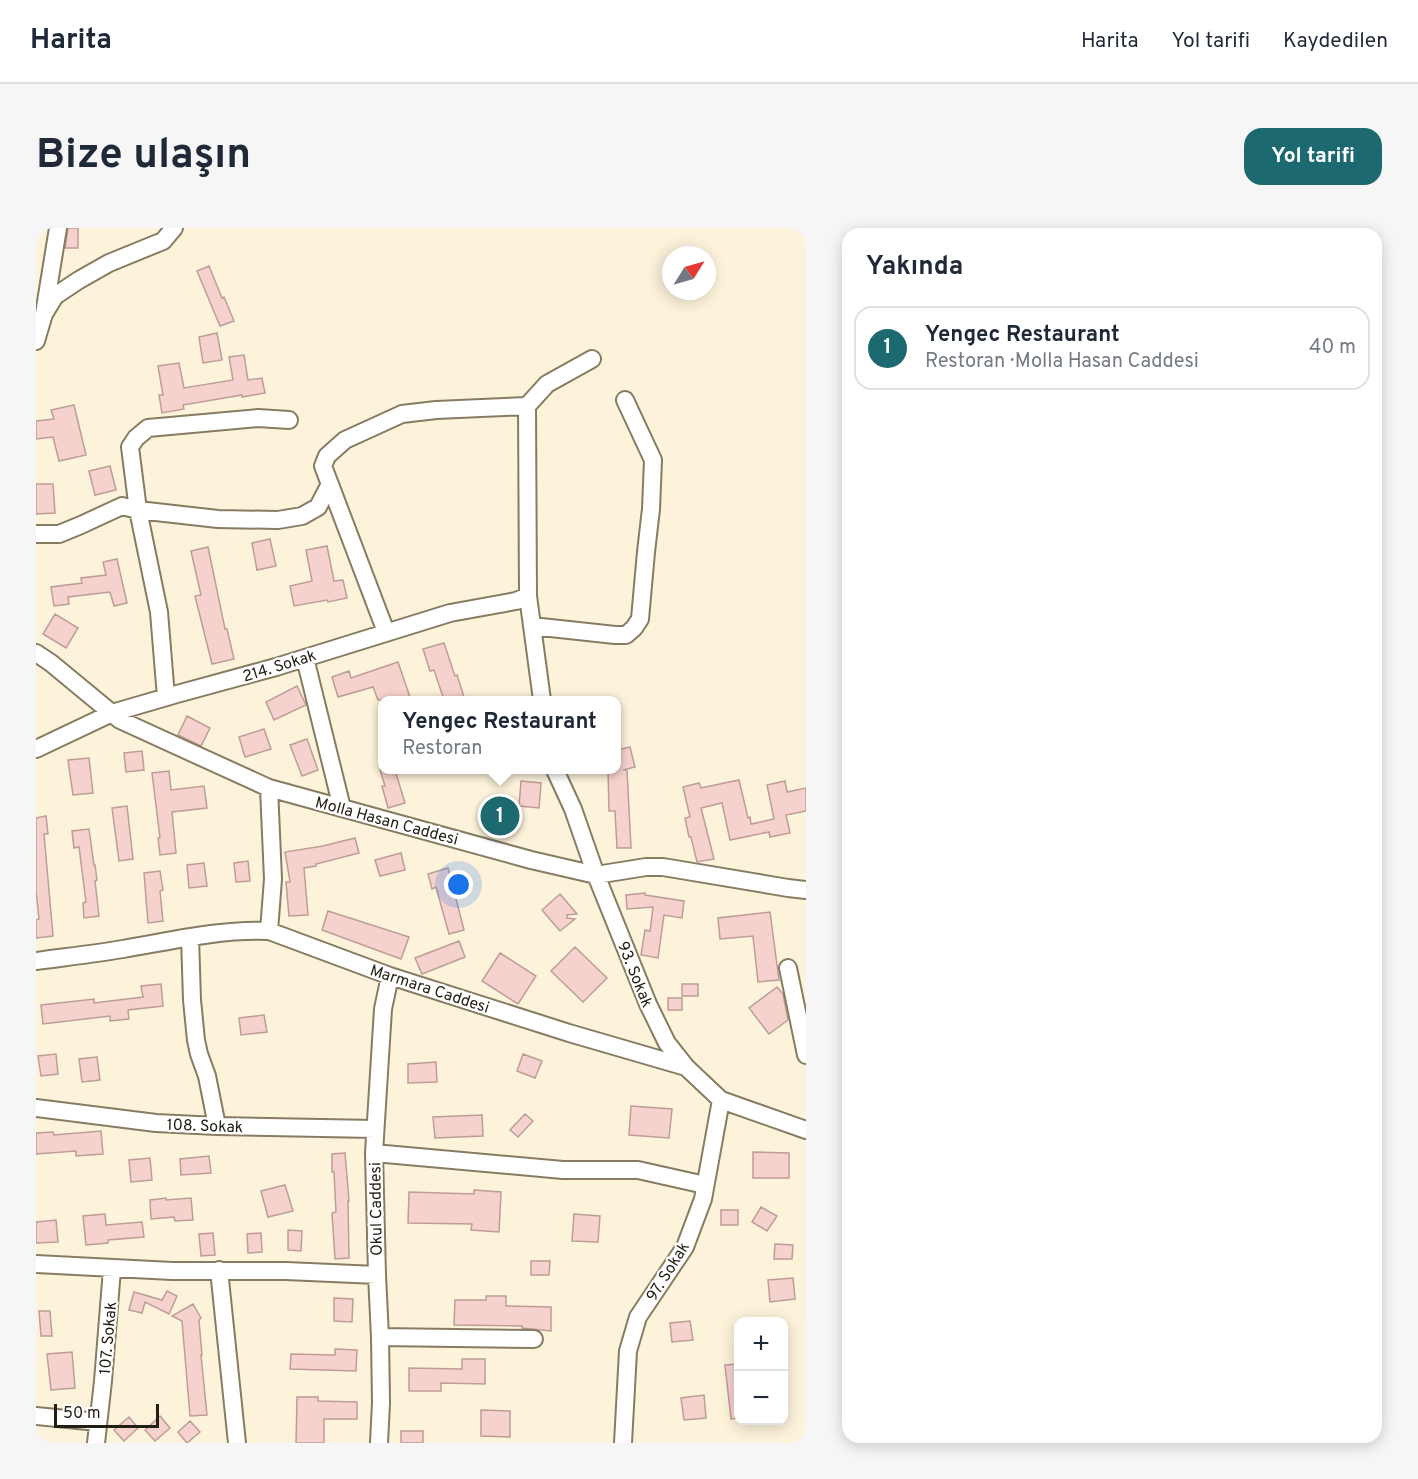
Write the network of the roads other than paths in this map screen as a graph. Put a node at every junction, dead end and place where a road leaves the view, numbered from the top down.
1 (58, 228) edge
2 (174, 228) edge
3 (44, 314) junction
4 (36, 341) edge
5 (592, 359) dead end
6 (626, 400) dead end
7 (527, 406) junction
8 (289, 420) dead end
9 (330, 484) junction
10 (138, 510) junction
11 (36, 534) edge
12 (528, 597) junction
13 (532, 626) junction
14 (386, 632) junction
15 (36, 653) edge
16 (305, 658) junction
17 (541, 696) edge
18 (166, 697) junction
19 (112, 713) junction
20 (36, 750) edge
21 (557, 774) edge
22 (269, 788) junction
23 (342, 807) junction
24 (596, 875) junction
25 (806, 890) edge
26 (269, 931) junction
27 (190, 937) junction
28 (36, 961) edge
29 (788, 968) dead end
30 (390, 976) junction
31 (806, 1055) edge
32 (686, 1067) junction
33 (721, 1100) junction
34 (36, 1108) edge
35 (217, 1126) junction
36 (375, 1129) junction
37 (806, 1130) edge
38 (374, 1153) junction
39 (705, 1185) junction
40 (36, 1264) edge
41 (112, 1269) junction
42 (219, 1270) junction
43 (376, 1275) junction
44 (380, 1337) junction
45 (534, 1339) dead end
46 (36, 1416) edge
47 (98, 1422) junction
48 (96, 1443) edge
49 (237, 1443) edge
50 (379, 1443) edge
51 (623, 1443) edge

1 - 3 street
2 - 3 street
3 - 4 street
5 - 7 street
6 - 13 street
7 - 9 street
7 - 12 street
8 - 10 street
9 - 10 street
9 - 14 street
10 - 11 street
10 - 18 street
12 - 13 street
12 - 14 street, 214. Sokak
13 - 17 street
14 - 16 street, 214. Sokak
15 - 19 street, Molla Hasan Caddesi
16 - 18 street, 214. Sokak
16 - 23 street
18 - 19 street, 214. Sokak
19 - 20 street, 214. Sokak
19 - 22 street, Molla Hasan Caddesi
21 - 24 street, 93. Sokak
22 - 23 street, Molla Hasan Caddesi
22 - 26 street
23 - 24 street, Molla Hasan Caddesi
24 - 25 street, Molla Hasan Caddesi
24 - 32 street, 93. Sokak
26 - 27 street, Marmara Caddesi
26 - 30 street, Marmara Caddesi
27 - 28 street, Marmara Caddesi
27 - 35 street
29 - 31 street
30 - 32 street, Marmara Caddesi
30 - 36 street, Okul Caddesi
32 - 33 street, Marmara Caddesi
33 - 37 street, Marmara Caddesi
33 - 39 street, 97. Sokak
34 - 35 street, 108. Sokak
35 - 36 street, 108. Sokak
36 - 38 street, Okul Caddesi
38 - 39 street
38 - 43 street, Okul Caddesi
39 - 51 street, 97. Sokak
40 - 41 street
41 - 42 street
41 - 47 street, 107. Sokak
42 - 43 street
42 - 49 street
43 - 44 street, Okul Caddesi
44 - 45 street
44 - 50 street, Okul Caddesi
46 - 47 street
47 - 48 street, 107. Sokak

